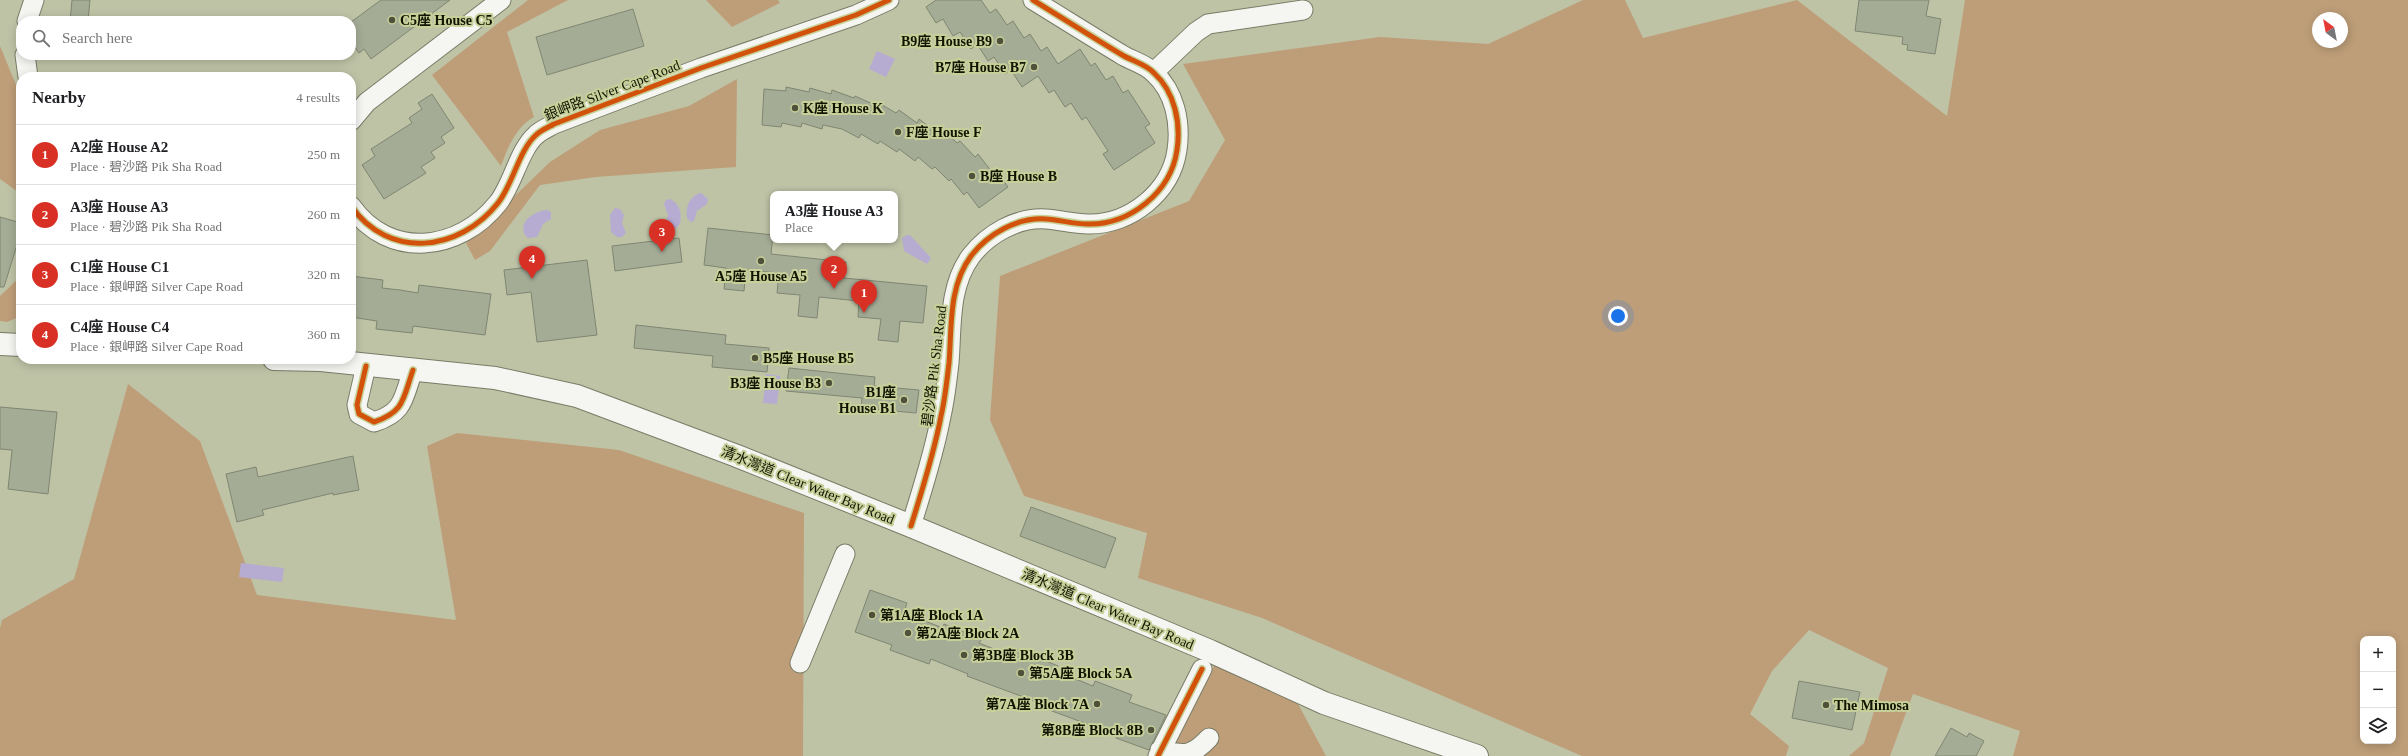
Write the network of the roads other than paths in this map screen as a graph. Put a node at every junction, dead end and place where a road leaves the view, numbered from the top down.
1 (34, 0) edge
2 (501, 0) edge
3 (889, 0) edge
4 (1033, 0) edge
5 (1303, 10) dead end
6 (29, 16) edge
7 (26, 60) edge
8 (27, 72) edge
9 (1154, 72) junction
10 (356, 115) edge
11 (356, 213) edge
12 (351, 364) edge
13 (366, 366) junction
14 (413, 370) junction
15 (910, 526) junction
16 (844, 554) dead end
17 (800, 663) dead end
18 (1202, 669) dead end
19 (1209, 738) dead end
20 (1159, 753) edge
21 (1477, 756) edge

1 - 6 street
2 - 10 street
3 - 11 street, 銀岬路 Silver Cape Road
4 - 9 street, 碧沙路 Pik Sha Road
5 - 9 street
7 - 8 street
9 - 15 street, 碧沙路 Pik Sha Road
12 - 13 main road, 清水灣道 Clear Water Bay Road
13 - 14 main road, 清水灣道 Clear Water Bay Road
13 - 14 street
14 - 15 main road, 清水灣道 Clear Water Bay Road
15 - 21 main road, 清水灣道 Clear Water Bay Road
16 - 17 street
18 - 20 street
19 - 20 street

